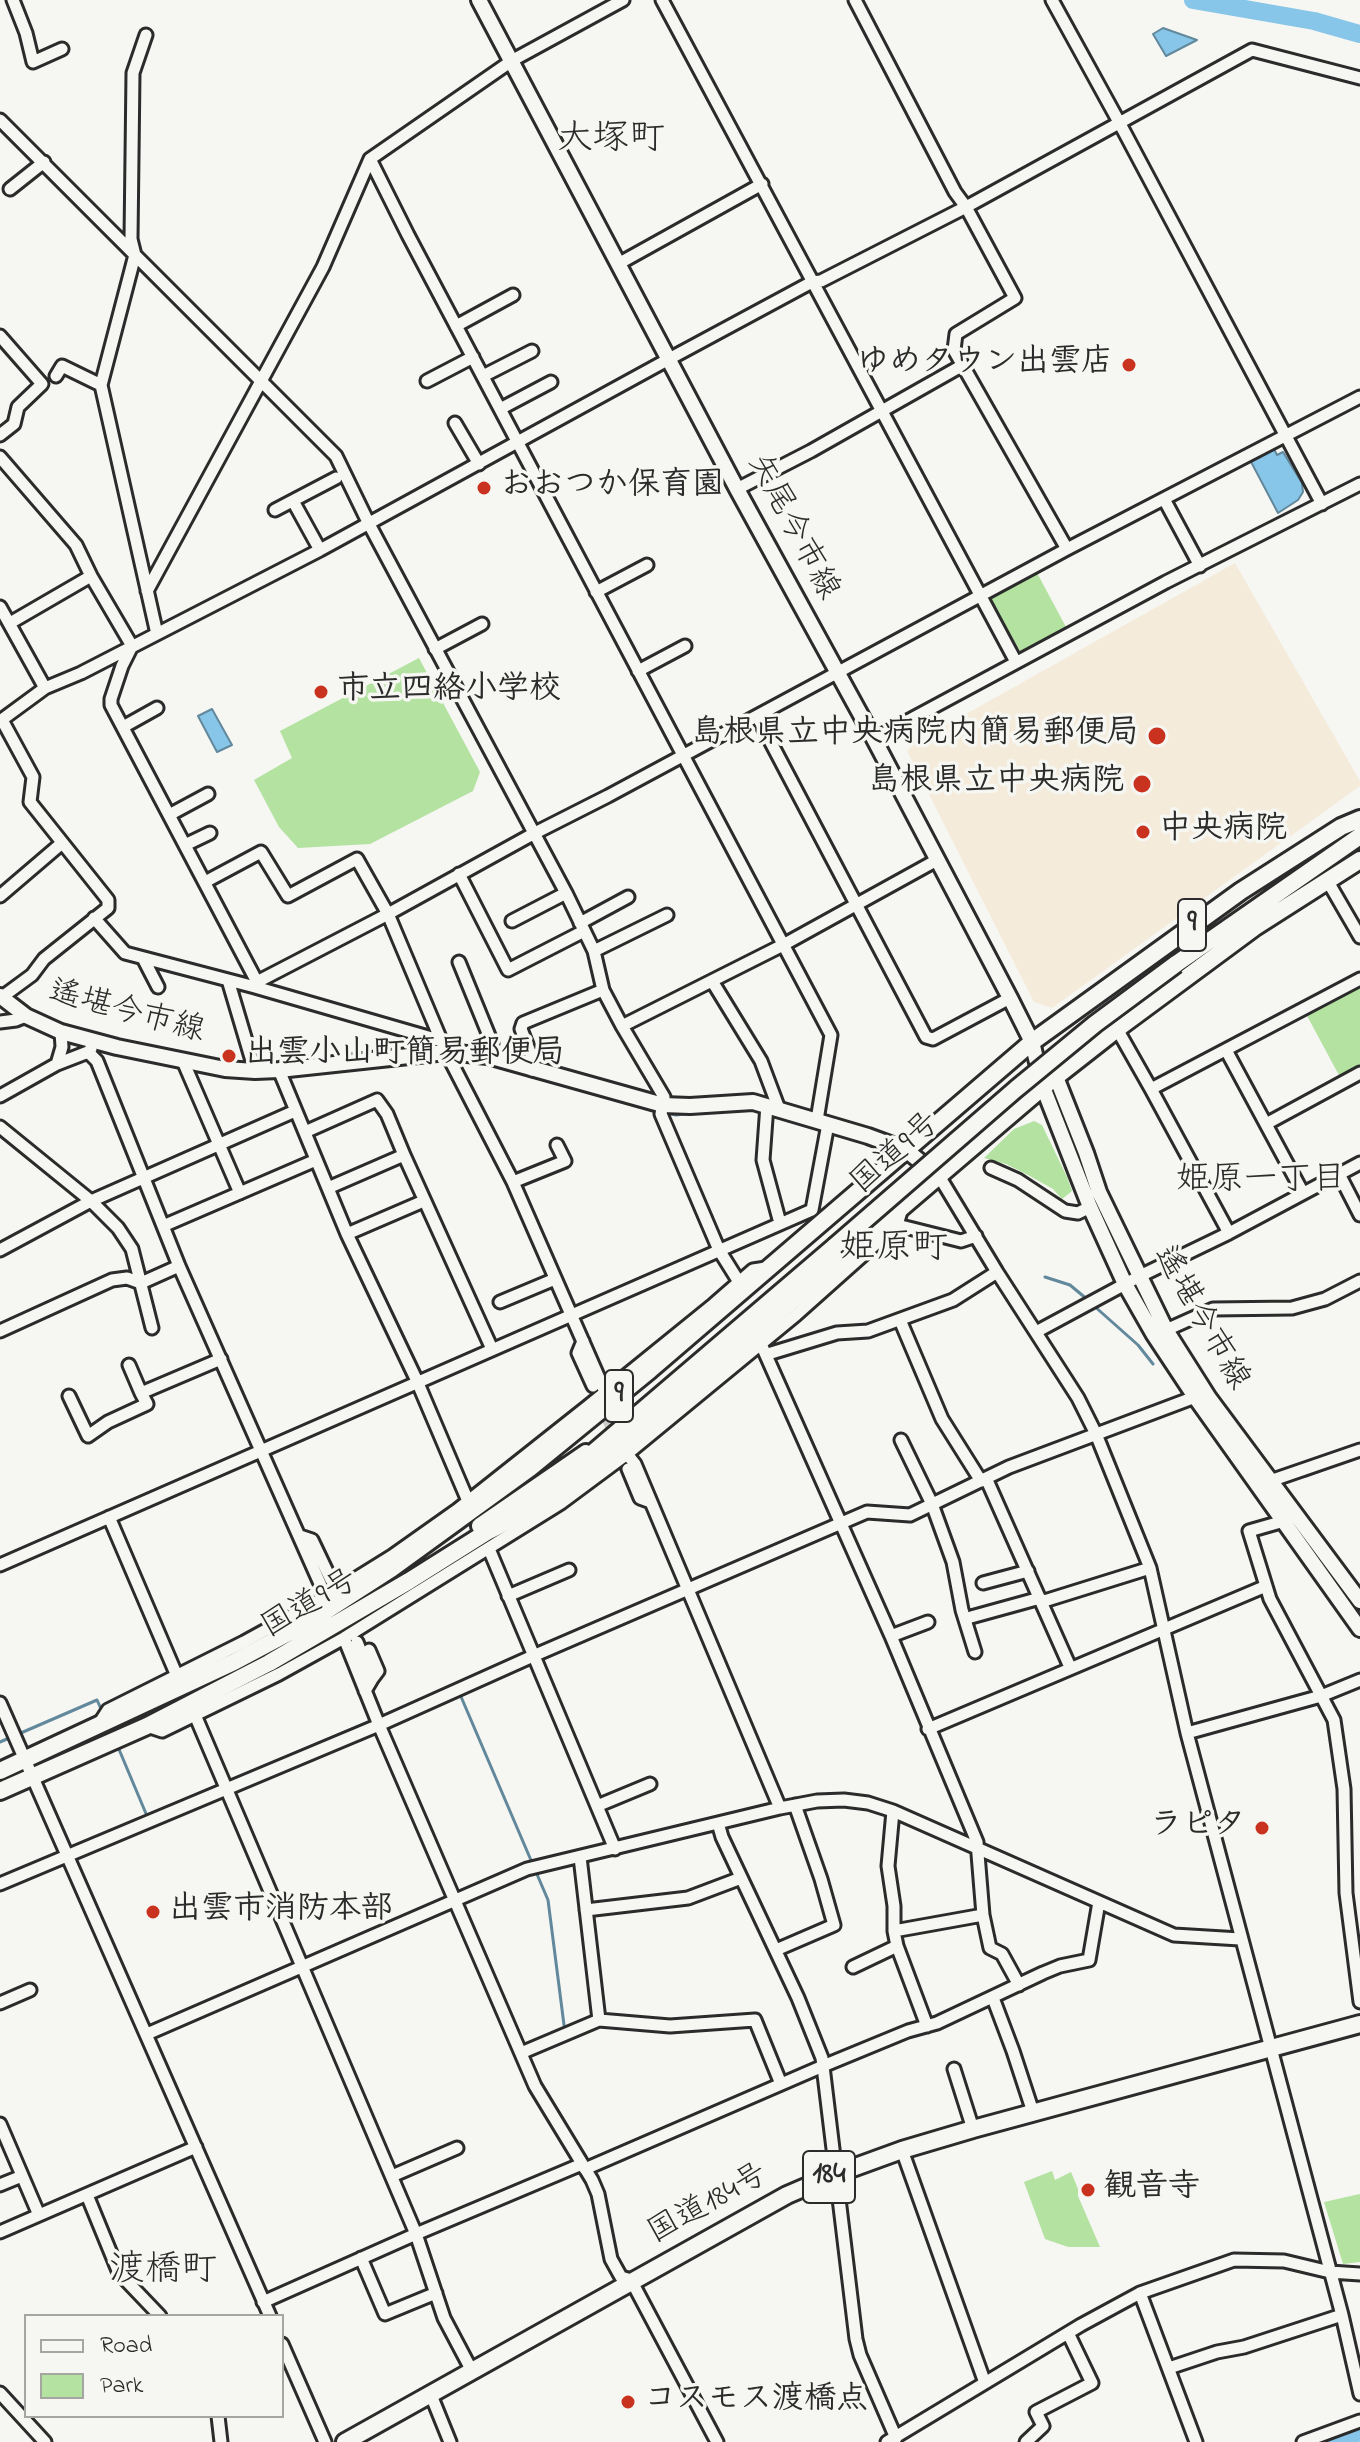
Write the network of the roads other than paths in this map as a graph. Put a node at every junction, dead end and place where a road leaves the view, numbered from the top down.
1 (13, 0) edge
2 (479, 0) edge
3 (623, 0) edge
4 (662, 0) edge
5 (855, 0) edge
6 (1052, 0) edge
7 (146, 35) dead end
8 (62, 49) dead end
9 (513, 60) junction
10 (1360, 78) edge
11 (0, 120) edge
12 (1119, 122) junction
13 (370, 159) junction
14 (44, 162) junction
15 (762, 184) junction
16 (10, 189) dead end
17 (966, 207) junction
18 (135, 255) junction
19 (618, 264) junction
20 (812, 282) junction
21 (513, 295) dead end
22 (456, 326) junction
23 (0, 336) edge
24 (532, 351) dead end
25 (473, 357) junction
26 (669, 359) junction
27 (963, 365) junction
28 (56, 376) dead end
29 (483, 376) junction
30 (262, 380) junction
31 (427, 381) dead end
32 (551, 382) dead end
33 (101, 385) junction
34 (1360, 397) edge
35 (500, 409) junction
36 (880, 410) junction
37 (455, 423) dead end
38 (0, 435) edge
39 (1286, 436) junction
40 (517, 442) junction
41 (0, 457) edge
42 (479, 464) junction
43 (336, 478) dead end
44 (1360, 484) edge
45 (737, 489) junction
46 (1164, 499) junction
47 (293, 501) junction
48 (1322, 504) junction
49 (275, 510) dead end
50 (369, 524) junction
51 (1067, 549) junction
52 (320, 550) junction
53 (647, 565) dead end
54 (1200, 566) junction
55 (91, 576) junction
56 (147, 591) junction
57 (596, 592) junction
58 (982, 595) junction
59 (0, 607) edge
60 (10, 623) junction
61 (482, 624) dead end
62 (157, 634) junction
63 (132, 646) junction
64 (685, 646) dead end
65 (435, 649) junction
66 (1016, 662) junction
67 (638, 671) junction
68 (837, 672) junction
69 (45, 688) junction
70 (157, 708) dead end
71 (757, 716) junction
72 (1, 721) edge
73 (123, 727) junction
74 (874, 739) junction
75 (682, 756) junction
76 (208, 794) dead end
77 (169, 815) junction
78 (1360, 819) edge
79 (210, 833) dead end
80 (533, 834) junction
81 (1360, 836) edge
82 (62, 843) junction
83 (185, 845) junction
84 (1360, 849) edge
85 (937, 860) junction
86 (1360, 860) edge
87 (459, 874) junction
88 (1327, 880) junction
89 (205, 882) junction
90 (566, 893) junction
91 (0, 896) edge
92 (628, 897) dead end
93 (856, 904) junction
94 (388, 914) junction
95 (667, 915) dead end
96 (94, 918) junction
97 (512, 921) dead end
98 (582, 927) junction
99 (1360, 937) edge
100 (783, 945) junction
101 (594, 951) junction
102 (143, 958) junction
103 (459, 962) dead end
104 (1176, 964) junction
105 (1360, 979) edge
106 (228, 980) junction
107 (712, 981) junction
108 (256, 984) junction
109 (158, 987) dead end
110 (603, 990) junction
111 (1, 996) edge
112 (1010, 998) junction
113 (26, 1016) junction
114 (0, 1022) edge
115 (622, 1026) junction
116 (1117, 1029) junction
117 (61, 1032) junction
118 (1032, 1042) junction
119 (444, 1046) junction
120 (92, 1047) junction
121 (1226, 1050) junction
122 (488, 1056) junction
123 (183, 1061) junction
124 (57, 1064) junction
125 (279, 1070) junction
126 (532, 1070) junction
127 (255, 1071) junction
128 (1360, 1073) edge
129 (1050, 1082) junction
130 (1151, 1089) junction
131 (0, 1096) edge
132 (663, 1105) junction
133 (773, 1107) junction
134 (295, 1111) junction
135 (823, 1122) junction
136 (1266, 1124) junction
137 (0, 1127) edge
138 (305, 1132) junction
139 (219, 1144) junction
140 (557, 1145) dead end
141 (906, 1150) junction
142 (404, 1155) junction
143 (316, 1160) junction
144 (1360, 1163) edge
145 (991, 1168) dead end
146 (1339, 1174) junction
147 (939, 1176) junction
148 (144, 1177) junction
149 (513, 1182) junction
150 (328, 1188) junction
151 (240, 1193) junction
152 (1303, 1193) junction
153 (91, 1201) junction
154 (419, 1203) dead end
155 (902, 1207) junction
156 (1090, 1207) junction
157 (1360, 1215) edge
158 (780, 1223) junction
159 (897, 1225) junction
160 (163, 1226) junction
161 (1229, 1233) junction
162 (347, 1234) junction
163 (976, 1236) junction
164 (0, 1250) edge
165 (719, 1250) junction
166 (179, 1266) junction
167 (770, 1267) junction
168 (997, 1272) junction
169 (1140, 1276) junction
170 (555, 1279) junction
171 (1360, 1281) edge
172 (739, 1282) junction
173 (141, 1283) junction
174 (1125, 1284) junction
175 (803, 1291) junction
176 (500, 1302) dead end
177 (571, 1314) junction
178 (796, 1315) junction
179 (900, 1320) junction
180 (152, 1328) dead end
181 (1166, 1330) junction
182 (0, 1331) edge
183 (1036, 1332) junction
184 (583, 1341) junction
185 (659, 1348) junction
186 (492, 1349) junction
187 (764, 1349) junction
188 (221, 1359) junction
189 (129, 1365) dead end
190 (650, 1370) junction
191 (701, 1379) junction
192 (417, 1381) junction
193 (593, 1386) tunnel mouth
194 (605, 1392) junction
195 (141, 1393) junction
196 (69, 1396) dead end
197 (696, 1397) junction
198 (1195, 1397) junction
199 (623, 1426) junction
200 (1096, 1434) junction
201 (901, 1440) dead end
202 (534, 1449) junction
203 (263, 1450) junction
204 (1360, 1451) edge
205 (627, 1454) junction
206 (530, 1468) junction
207 (628, 1469) dead end
208 (984, 1479) junction
209 (1270, 1481) junction
210 (567, 1485) junction
211 (468, 1501) junction
212 (651, 1502) junction
213 (561, 1503) junction
214 (932, 1504) junction
215 (109, 1517) junction
216 (1284, 1521) junction
217 (841, 1524) junction
218 (489, 1531) junction
219 (306, 1538) junction
220 (489, 1549) junction
221 (0, 1565) edge
222 (1150, 1568) junction
223 (569, 1570) dead end
224 (1028, 1571) junction
225 (332, 1574) dead end
226 (409, 1581) junction
227 (983, 1583) dead end
228 (1266, 1586) junction
229 (687, 1590) junction
230 (508, 1596) junction
231 (326, 1597) junction
232 (1041, 1600) junction
233 (402, 1601) junction
234 (1360, 1601) edge
235 (1355, 1611) edge
236 (971, 1617) dead end
237 (315, 1618) junction
238 (928, 1622) dead end
239 (1162, 1628) junction
240 (1360, 1629) edge
241 (891, 1636) junction
242 (344, 1638) junction
243 (244, 1642) junction
244 (357, 1642) dead end
245 (369, 1650) dead end
246 (975, 1652) dead end
247 (533, 1656) junction
248 (234, 1662) junction
249 (269, 1663) junction
250 (1070, 1667) junction
251 (177, 1676) junction
252 (372, 1679) junction
253 (1360, 1680) edge
254 (258, 1685) junction
255 (365, 1691) junction
256 (1321, 1696) junction
257 (0, 1703) edge
258 (195, 1715) junction
259 (379, 1725) junction
260 (147, 1726) junction
261 (96, 1728) junction
262 (928, 1729) junction
263 (1187, 1733) junction
264 (26, 1760) junction
265 (0, 1771) edge
266 (34, 1776) junction
267 (650, 1784) dead end
268 (227, 1789) junction
269 (0, 1791) edge
270 (795, 1805) junction
271 (597, 1806) junction
272 (780, 1808) junction
273 (893, 1811) junction
274 (718, 1823) junction
275 (977, 1847) junction
276 (615, 1849) junction
277 (68, 1854) junction
278 (580, 1857) junction
279 (741, 1878) junction
280 (0, 1884) edge
281 (456, 1900) junction
282 (1099, 1902) junction
283 (586, 1910) junction
284 (983, 1915) junction
285 (894, 1931) junction
286 (1240, 1939) junction
287 (897, 1946) junction
288 (776, 1950) junction
289 (303, 1965) junction
290 (853, 1967) dead end
291 (1019, 1985) junction
292 (30, 1990) dead end
293 (993, 1998) junction
294 (1360, 2002) edge
295 (0, 2003) edge
296 (599, 2020) junction
297 (1360, 2024) edge
298 (927, 2026) junction
299 (147, 2034) junction
300 (1270, 2049) junction
301 (521, 2053) junction
302 (823, 2066) junction
303 (954, 2069) dead end
304 (781, 2084) junction
305 (1033, 2112) junction
306 (0, 2125) edge
307 (973, 2129) junction
308 (196, 2147) junction
309 (457, 2148) dead end
310 (902, 2150) junction
311 (583, 2166) junction
312 (836, 2174) junction
313 (22, 2176) junction
314 (392, 2176) junction
315 (0, 2185) edge
316 (87, 2195) junction
317 (39, 2215) junction
318 (0, 2232) edge
319 (416, 2234) junction
320 (361, 2258) junction
321 (1330, 2272) junction
322 (1360, 2274) edge
323 (631, 2280) junction
324 (436, 2293) junction
325 (1140, 2293) junction
326 (263, 2302) junction
327 (150, 2306) junction
328 (142, 2314) edge
329 (158, 2314) edge
330 (269, 2314) edge
331 (1342, 2315) junction
332 (1068, 2333) junction
333 (284, 2349) edge
334 (1169, 2368) junction
335 (472, 2371) junction
336 (985, 2383) junction
337 (0, 2393) edge
338 (1360, 2394) edge
339 (431, 2395) junction
340 (218, 2418) edge
341 (1360, 2421) edge
342 (892, 2440) edge
343 (45, 2442) edge
344 (221, 2442) edge
345 (325, 2442) edge
346 (345, 2442) edge
347 (450, 2442) edge
348 (717, 2442) edge
349 (1026, 2442) edge
350 (1196, 2442) edge
351 (1303, 2442) edge

1 - 8 street
2 - 9 main road, 矢尾今市線
3 - 9 street
4 - 15 street
5 - 17 street
6 - 12 street
7 - 18 street
9 - 13 street
9 - 19 main road, 矢尾今市線
10 - 12 street
11 - 14 street
12 - 17 street
12 - 39 street
13 - 22 street
13 - 30 street
14 - 16 street
14 - 18 street
15 - 19 street
15 - 20 street
17 - 20 street
17 - 27 street
18 - 30 street
18 - 33 street
19 - 26 main road, 矢尾今市線
20 - 26 street
20 - 36 street
21 - 22 street
22 - 25 street
23 - 38 street
24 - 29 street
25 - 29 street
25 - 31 street
26 - 40 street
26 - 45 main road, 矢尾今市線
27 - 36 street
27 - 51 street
28 - 33 street
29 - 35 street
30 - 50 street
30 - 56 street
32 - 35 street
33 - 56 street
34 - 39 street
35 - 40 street
36 - 45 street
36 - 58 street
37 - 42 street
39 - 46 street
39 - 48 street
40 - 42 street
40 - 57 street
41 - 55 street
42 - 50 street
43 - 47 street
44 - 48 street
45 - 68 main road, 矢尾今市線
46 - 51 street
46 - 54 street
47 - 49 street
47 - 52 street
48 - 54 street
50 - 52 street
50 - 65 street
51 - 58 street
52 - 62 street
53 - 57 street
54 - 66 street
55 - 60 street
55 - 63 street
56 - 62 street
57 - 67 street
58 - 66 street
58 - 68 street
59 - 60 street
60 - 69 street
61 - 65 street
62 - 63 street
63 - 69 street
63 - 73 street
64 - 67 street
65 - 80 street
66 - 74 street
67 - 75 street
68 - 71 street
68 - 74 main road, 矢尾今市線
69 - 72 street
70 - 73 street
71 - 75 street
71 - 93 street
72 - 82 street
73 - 77 street
74 - 85 main road, 矢尾今市線
75 - 80 street
75 - 100 street
76 - 77 street
77 - 83 street
78 - 118 highway, 9
79 - 83 street
80 - 87 street
80 - 90 street
81 - 104 highway, 国道9号 / 9
82 - 91 street
82 - 96 street
83 - 89 street
84 - 104 highway, 国道9号 / 9
85 - 93 street
85 - 112 main road, 矢尾今市線
86 - 88 highway, 9
87 - 94 street
87 - 98 street
88 - 99 street
88 - 116 highway, 9
89 - 94 street
89 - 108 street
90 - 97 street
90 - 98 street
92 - 98 street
93 - 100 street
93 - 112 street
94 - 108 street
94 - 119 street
95 - 101 street
96 - 102 street
96 - 111 street
98 - 101 street
100 - 107 street
100 - 135 street
101 - 110 street
102 - 106 street
102 - 109 street
103 - 122 street
104 - 199 highway, 国道9号 / 9, bridge
105 - 121 street
106 - 108 street
106 - 127 street
107 - 115 street
107 - 133 street
108 - 119 street
110 - 115 street
110 - 126 street
111 - 113 main road, 遙堪今市線
112 - 118 main road, 矢尾今市線
113 - 114 street
113 - 117 main road, 遙堪今市線
115 - 132 street
116 - 129 highway, 9
116 - 130 street
117 - 120 main road, 遙堪今市線
117 - 124 street
118 - 129 main road, 遙堪今市線
118 - 141 highway, 9
119 - 122 main road, 遙堪今市線
119 - 125 main road, 遙堪今市線
119 - 149 street
120 - 123 main road, 遙堪今市線
120 - 124 street
120 - 148 street
121 - 130 street
121 - 136 street
122 - 126 main road, 遙堪今市線
123 - 127 main road, 遙堪今市線
123 - 139 street
124 - 131 street
125 - 127 main road, 遙堪今市線
125 - 134 street
126 - 132 main road, 遙堪今市線
128 - 136 street
129 - 147 highway, 9
129 - 156 main road, 遙堪今市線
129 - 169 main road, 遙堪今市線
130 - 161 street
132 - 133 main road, 遙堪今市線
132 - 165 street
133 - 135 main road, 遙堪今市線
133 - 158 street
134 - 138 street
134 - 139 street
135 - 141 main road, 遙堪今市線
135 - 158 street
136 - 152 street
137 - 153 street
138 - 142 street
138 - 143 street
139 - 148 street
139 - 151 street
140 - 149 street
141 - 147 main road, 遙堪今市線
141 - 167 highway, 9
142 - 150 street
142 - 186 street
143 - 150 street
143 - 151 street
144 - 146 street
145 - 156 street
146 - 152 street
146 - 157 street
147 - 155 highway, 9
147 - 163 street
148 - 153 street
148 - 160 street
149 - 170 street
150 - 162 street
151 - 160 street
152 - 161 street
153 - 164 street
153 - 173 street
154 - 162 street
155 - 159 street
155 - 175 highway, 9
156 - 174 main road, 遙堪今市線
158 - 165 street
159 - 163 street
159 - 178 street
160 - 166 street
161 - 169 street
162 - 192 street
163 - 168 street
165 - 172 street
165 - 177 street
166 - 173 street
166 - 188 street
167 - 172 street
167 - 190 highway, 9
168 - 179 street
168 - 183 street
169 - 174 street
169 - 181 main road, 遙堪今市線
170 - 176 street
170 - 177 street
171 - 181 street
172 - 185 street
173 - 180 street
173 - 182 street
174 - 183 street
174 - 198 main road, 遙堪今市線
175 - 178 street
175 - 191 highway, 9
177 - 184 street
177 - 186 street
178 - 187 street
179 - 187 street
179 - 208 street
181 - 209 main road, 遙堪今市線
183 - 200 street
184 - 193 street
184 - 194 street
185 - 190 street
185 - 194 street
186 - 192 street
187 - 197 street
187 - 217 street
188 - 195 street
188 - 203 street
189 - 195 street
190 - 206 highway, 9
191 - 197 street
191 - 210 highway, 9
192 - 203 street
192 - 211 street
194 - 202 street
195 - 196 street
197 - 205 street
198 - 200 street
198 - 216 main road, 遙堪今市線
199 - 218 highway, 国道9号 / 9
199 - 237 highway, 国道9号 / 9
200 - 208 street
200 - 222 street
201 - 214 street
202 - 206 street
202 - 211 street
203 - 215 street
203 - 219 street
204 - 209 street
205 - 212 street
205 - 213 street
206 - 237 highway, 9
207 - 212 street
208 - 214 street
208 - 224 street
209 - 234 main road, 遙堪今市線
210 - 213 street
210 - 218 highway, 9
211 - 231 street
212 - 229 street
213 - 220 street
214 - 217 street
214 - 246 street
215 - 221 street
215 - 251 street
216 - 228 street
216 - 235 main road, 遙堪今市線
217 - 229 street
217 - 241 street
218 - 226 highway, 国道9号 / 9
219 - 225 street
219 - 231 street
220 - 230 street
220 - 233 street
222 - 232 street
222 - 239 street
223 - 230 street
224 - 227 street
224 - 232 street
226 - 233 street
226 - 249 highway, 国道9号 / 9
228 - 239 street
228 - 256 street
229 - 247 street
229 - 272 street
230 - 247 street
231 - 243 street
232 - 236 street
232 - 250 street
233 - 242 street
235 - 240 main road, 遙堪今市線
237 - 248 highway, 国道9号 / 9
238 - 241 street
239 - 250 street
239 - 263 street
241 - 262 street
242 - 254 street
242 - 255 street
243 - 248 street
243 - 251 street
244 - 252 street
245 - 252 street
247 - 259 street
247 - 271 street
248 - 261 highway, 国道9号 / 9
249 - 254 street
249 - 260 highway, 国道9号 / 9
250 - 262 street
251 - 261 street
252 - 255 street
253 - 256 street
254 - 258 street
255 - 259 street
256 - 263 street
256 - 294 street
257 - 264 street
258 - 260 street
258 - 268 street
259 - 268 street
259 - 281 street
260 - 266 highway, 国道9号 / 9
261 - 264 highway, 国道9号 / 9
262 - 275 street
263 - 286 street
264 - 265 highway, 国道9号 / 9
264 - 266 street
266 - 269 highway, 国道9号 / 9
266 - 277 street
267 - 271 street
268 - 277 street
268 - 289 street
270 - 272 street
270 - 273 street
270 - 288 street
271 - 276 street
272 - 274 street
273 - 275 street
273 - 285 street
274 - 276 street
274 - 279 street
275 - 282 street
275 - 284 street
276 - 278 street
277 - 280 street
277 - 299 street
278 - 281 street
278 - 283 street
279 - 283 street
279 - 288 street
281 - 289 street
281 - 301 street
282 - 286 street
282 - 291 street
283 - 296 street
284 - 285 street
284 - 291 street
285 - 287 street
286 - 300 street
287 - 290 street
287 - 298 street
288 - 302 street
289 - 299 street
289 - 314 street
291 - 293 street
292 - 295 street
293 - 298 street
293 - 305 street
296 - 301 street
296 - 304 street
297 - 300 highway, 国道184号 / 184
298 - 302 street
299 - 308 street
300 - 305 highway, 国道184号 / 184
300 - 321 street
301 - 311 street
302 - 304 street
302 - 312 street
303 - 307 street
304 - 311 street
305 - 307 highway, 国道184号 / 184
306 - 313 street
307 - 310 highway, 国道184号 / 184
308 - 316 street
308 - 326 street
309 - 314 street
310 - 312 highway, 国道184号 / 184
310 - 336 street
311 - 319 street
311 - 323 street
312 - 323 highway, 国道184号 / 184
312 - 342 street
313 - 315 street
313 - 317 street
314 - 319 street
316 - 317 street
316 - 327 street
317 - 318 street
319 - 320 street
319 - 324 street
320 - 324 street
320 - 326 street
321 - 322 street
321 - 325 street
321 - 331 street
323 - 335 highway, 国道184号 / 184
323 - 348 street
324 - 335 street
325 - 332 street
325 - 334 street
326 - 330 street
327 - 328 street
327 - 329 street
331 - 334 street
331 - 338 street
332 - 336 street
332 - 349 street
333 - 345 street
334 - 350 street
335 - 339 highway, 国道184号 / 184
336 - 342 street
337 - 343 street
339 - 346 highway, 国道184号 / 184
339 - 347 street
340 - 344 street
341 - 351 street

